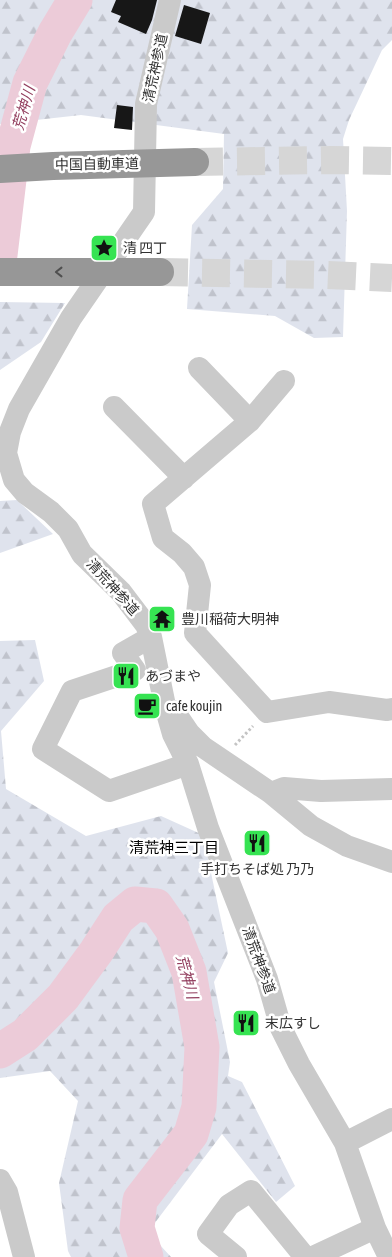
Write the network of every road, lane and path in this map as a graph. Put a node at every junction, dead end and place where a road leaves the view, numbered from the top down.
1 (170, 0) edge
2 (195, 162) tunnel mouth
3 (0, 168) edge
4 (0, 272) edge
5 (160, 272) tunnel mouth
6 (199, 368) dead end
7 (284, 381) dead end
8 (114, 407) dead end
9 (250, 420) junction
10 (184, 478) junction
11 (151, 637) junction
12 (164, 698) junction
13 (392, 709) edge
14 (267, 712) junction
15 (221, 760) junction
16 (188, 764) junction
17 (392, 789) edge
18 (271, 794) junction
19 (392, 862) edge
20 (392, 1119) edge
21 (345, 1143) junction
22 (0, 1180) edge
23 (376, 1228) junction
24 (24, 1257) edge
25 (236, 1257) edge
26 (305, 1257) edge
27 (313, 1257) edge
28 (389, 1257) edge

1 - 11 street, 清荒神参道
2 - 3 highway, 中国自動車道, bridge
5 -> 4 highway, bridge
6 - 9 street
7 - 9 street
8 - 10 street
9 - 10 street
10 - 14 street
11 - 12 street, 清荒神参道
11 - 16 street
12 - 15 street
12 - 16 street, 清荒神参道
13 - 14 street
14 - 15 path
15 - 18 street
16 - 21 street, 清荒神参道
17 - 18 street
18 - 19 street
20 - 21 street
21 - 23 street, 清荒神参道
22 - 24 street
23 - 27 street
23 - 28 street, 清荒神参道
25 - 26 street

